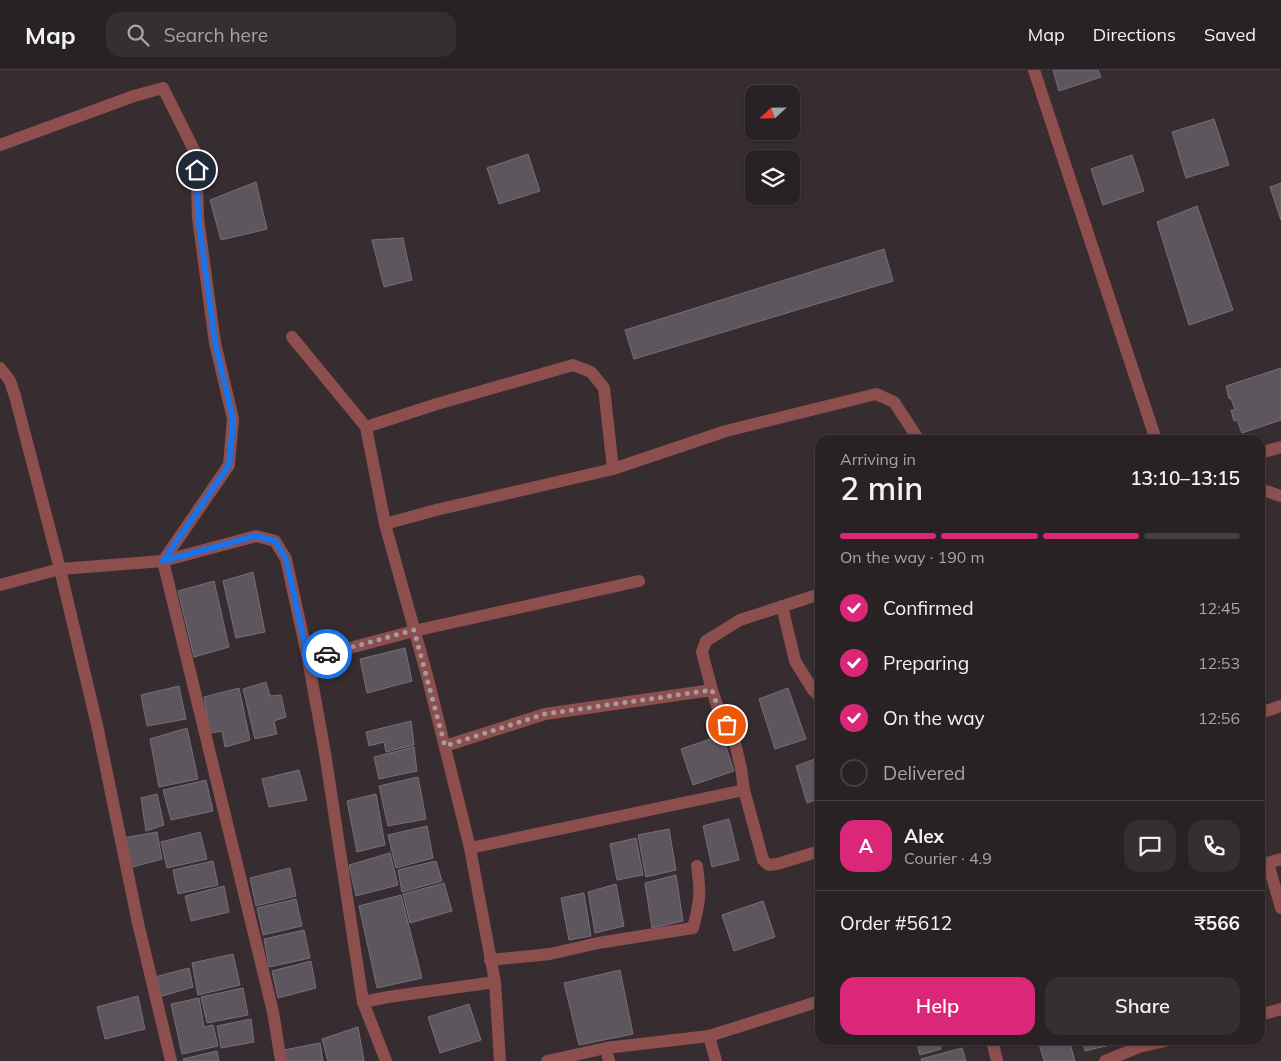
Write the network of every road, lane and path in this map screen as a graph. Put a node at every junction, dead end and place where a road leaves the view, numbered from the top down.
1 (1034, 70) edge
2 (0, 145) edge
3 (292, 337) dead end
4 (0, 368) edge
5 (366, 427) junction
6 (916, 435) edge
7 (1154, 435) edge
8 (1281, 447) edge
9 (1265, 452) edge
10 (613, 469) junction
11 (1265, 491) edge
12 (1281, 496) edge
13 (385, 524) junction
14 (163, 561) junction
15 (60, 569) junction
16 (639, 581) dead end
17 (0, 585) edge
18 (815, 596) edge
19 (782, 606) junction
20 (414, 630) junction
21 (308, 659) junction
22 (712, 690) junction
23 (815, 692) edge
24 (1281, 706) edge
25 (1265, 711) edge
26 (445, 746) junction
27 (744, 790) junction
28 (470, 848) junction
29 (815, 853) edge
30 (1281, 859) edge
31 (1265, 864) edge
32 (697, 866) dead end
33 (1265, 867) edge
34 (1281, 908) edge
35 (490, 960) junction
36 (496, 982) junction
37 (362, 1002) junction
38 (815, 1003) edge
39 (1281, 1009) edge
40 (1265, 1014) edge
41 (709, 1036) junction
42 (993, 1045) edge
43 (1148, 1045) edge
44 (606, 1048) junction
45 (171, 1061) edge
46 (281, 1061) edge
47 (386, 1061) edge
48 (500, 1061) edge
49 (548, 1061) edge
50 (609, 1061) edge
51 (716, 1061) edge
52 (997, 1061) edge
53 (1105, 1061) edge

1 - 7 street
2 - 14 street
3 - 5 street
4 - 15 street
5 - 10 street
5 - 13 street
6 - 10 street
8 - 9 street
10 - 13 street
11 - 12 street
13 - 20 street
14 - 15 street
14 - 21 street
14 - 46 street
15 - 17 street
15 - 45 street
16 - 20 street
18 - 19 street
19 - 22 street
19 - 23 street
20 - 21 street
20 - 26 street
21 - 37 street
22 - 26 street
22 - 27 street
24 - 25 street
26 - 28 street
27 - 28 street
27 - 29 street
28 - 35 street
30 - 31 street
32 - 35 street
33 - 34 street
35 - 36 street
36 - 37 street
36 - 48 street
37 - 47 street
38 - 41 street
39 - 40 street
41 - 44 street
41 - 51 street
42 - 52 street
43 - 53 street
44 - 49 street
44 - 50 street

